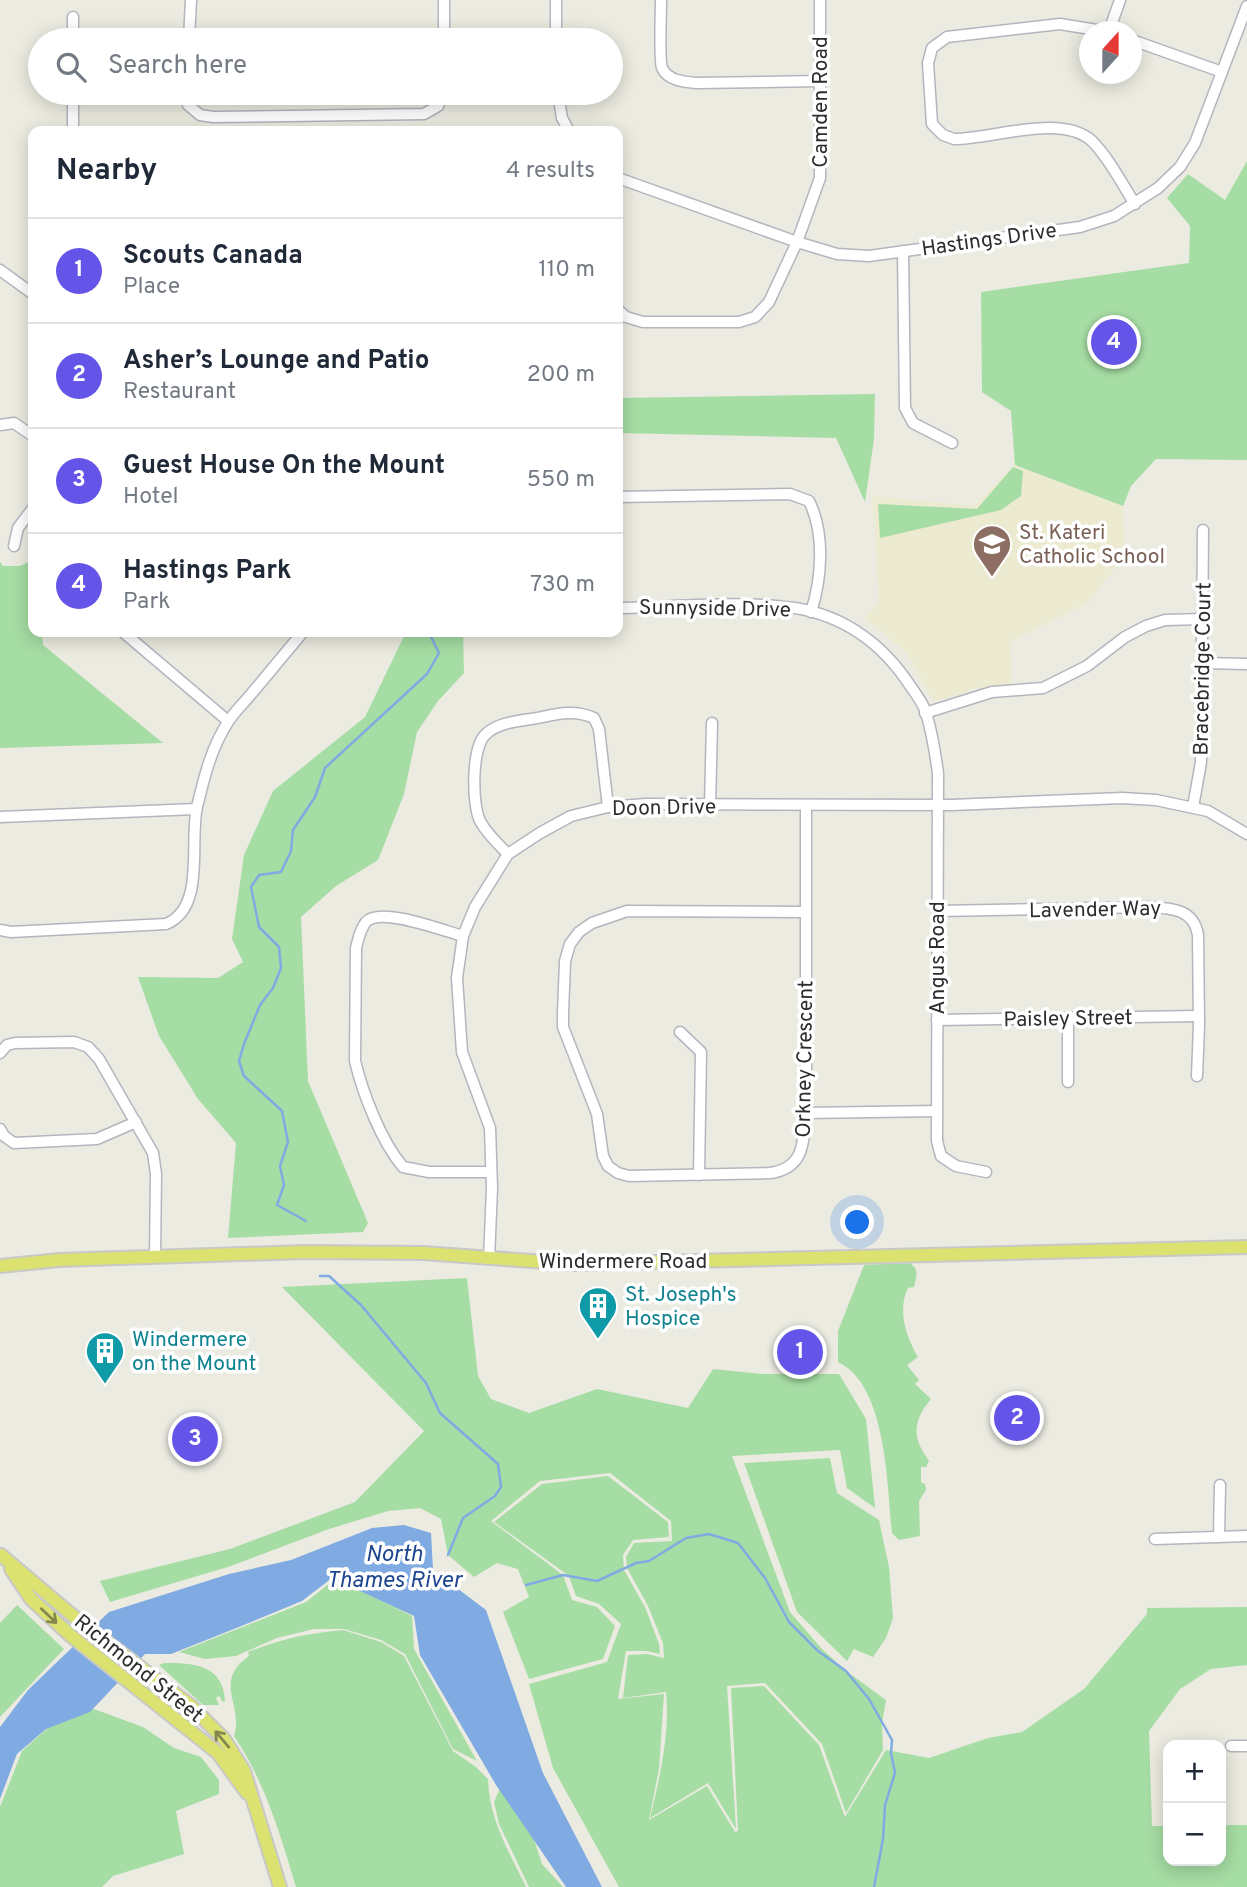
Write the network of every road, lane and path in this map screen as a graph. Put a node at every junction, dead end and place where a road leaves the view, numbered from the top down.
1 (191, 0) edge
2 (444, 0) edge
3 (556, 0) edge
4 (661, 0) edge
5 (820, 0) edge
6 (1120, 0) edge
7 (1247, 6) edge
8 (73, 17) dead end
9 (1113, 21) edge
10 (1079, 27) edge
11 (73, 28) edge
12 (190, 28) edge
13 (444, 28) edge
14 (556, 28) edge
15 (1142, 44) edge
16 (1222, 72) junction
17 (820, 81) junction
18 (73, 105) edge
19 (188, 105) edge
20 (438, 105) edge
21 (560, 105) edge
22 (74, 126) edge
23 (566, 126) edge
24 (623, 180) edge
25 (1135, 204) junction
26 (797, 242) junction
27 (903, 251) junction
28 (0, 270) edge
29 (28, 290) edge
30 (623, 314) edge
31 (0, 425) edge
32 (28, 433) edge
33 (952, 443) dead end
34 (623, 497) edge
35 (28, 515) edge
36 (1203, 530) dead end
37 (13, 546) dead end
38 (623, 608) edge
39 (811, 612) junction
40 (1204, 619) junction
41 (129, 637) edge
42 (299, 637) edge
43 (1204, 663) junction
44 (1247, 664) edge
45 (926, 713) junction
46 (228, 721) junction
47 (712, 723) dead end
48 (938, 805) junction
49 (710, 806) junction
50 (806, 806) junction
51 (608, 807) junction
52 (1193, 807) junction
53 (196, 809) junction
54 (0, 817) edge
55 (1247, 834) edge
56 (508, 854) junction
57 (938, 911) junction
58 (806, 912) junction
59 (0, 930) edge
60 (463, 936) junction
61 (1199, 1016) junction
62 (1068, 1018) junction
63 (937, 1020) junction
64 (680, 1032) dead end
65 (0, 1053) edge
66 (1196, 1076) dead end
67 (1068, 1082) dead end
68 (936, 1111) junction
69 (806, 1114) junction
70 (136, 1122) junction
71 (0, 1129) edge
72 (491, 1172) junction
73 (986, 1172) dead end
74 (699, 1175) junction
75 (1247, 1247) edge
76 (155, 1257) junction
77 (489, 1259) junction
78 (0, 1266) edge
79 (1220, 1485) dead end
80 (1247, 1536) edge
81 (1219, 1537) junction
82 (1155, 1539) dead end
83 (1, 1554) edge
84 (1231, 1746) dead end
85 (1247, 1746) edge
86 (252, 1799) junction
87 (280, 1887) edge

1 - 12 street
2 - 13 street
3 - 14 street
4 - 17 street
5 - 17 street, Camden Road
6 - 9 street
7 - 16 street, Hastings Drive
8 - 11 street
10 - 25 street
15 - 16 street
16 - 25 street, Hastings Drive
17 - 26 street, Camden Road
18 - 22 street
19 - 20 street
21 - 23 street
24 - 26 street, Hastings Drive
25 - 27 street, Hastings Drive
26 - 27 street, Hastings Drive
26 - 30 street, Camden Road
27 - 33 street
28 - 29 street
31 - 32 street
34 - 39 street
35 - 37 street
36 - 40 street, Bracebridge Court
38 - 39 street, Sunnyside Drive
39 - 45 street, Sunnyside Drive
40 - 43 street, Bracebridge Court
40 - 45 street
41 - 46 street
42 - 46 street
43 - 44 street
43 - 52 street, Bracebridge Court
45 - 48 street, Sunnyside Drive
46 - 53 street
47 - 49 street
48 - 50 street, Doon Drive
48 - 52 street, Doon Drive
48 - 57 street, Angus Road
49 - 50 street, Doon Drive
49 - 51 street, Doon Drive
50 - 58 street, Orkney Crescent
51 - 56 street, Doon Drive
51 - 56 street
52 - 55 street, Doon Drive
53 - 54 street
53 - 59 street
56 - 60 street, Doon Drive
57 - 61 street, Lavender Way
57 - 63 street, Angus Road
58 - 69 street, Orkney Crescent
58 - 74 street, Orkney Crescent
60 - 72 street, Doon Drive
60 - 72 street
61 - 62 street, Paisley Street
61 - 66 street
62 - 63 street, Paisley Street
62 - 67 street
63 - 68 street, Angus Road
64 - 74 street
65 - 70 street
68 - 69 street
68 - 73 street, Angus Road
69 - 74 street, Orkney Crescent
70 - 71 street
70 - 76 street
72 - 77 street, Doon Drive
75 - 77 main road, Windermere Road
76 - 77 main road, Windermere Road
76 - 78 main road, Windermere Road
79 - 81 street
80 - 81 street
81 - 82 street
83 -> 86 main road, Richmond Street
86 -> 83 main road, Richmond Street
84 - 85 street
86 - 87 main road, Richmond Street

